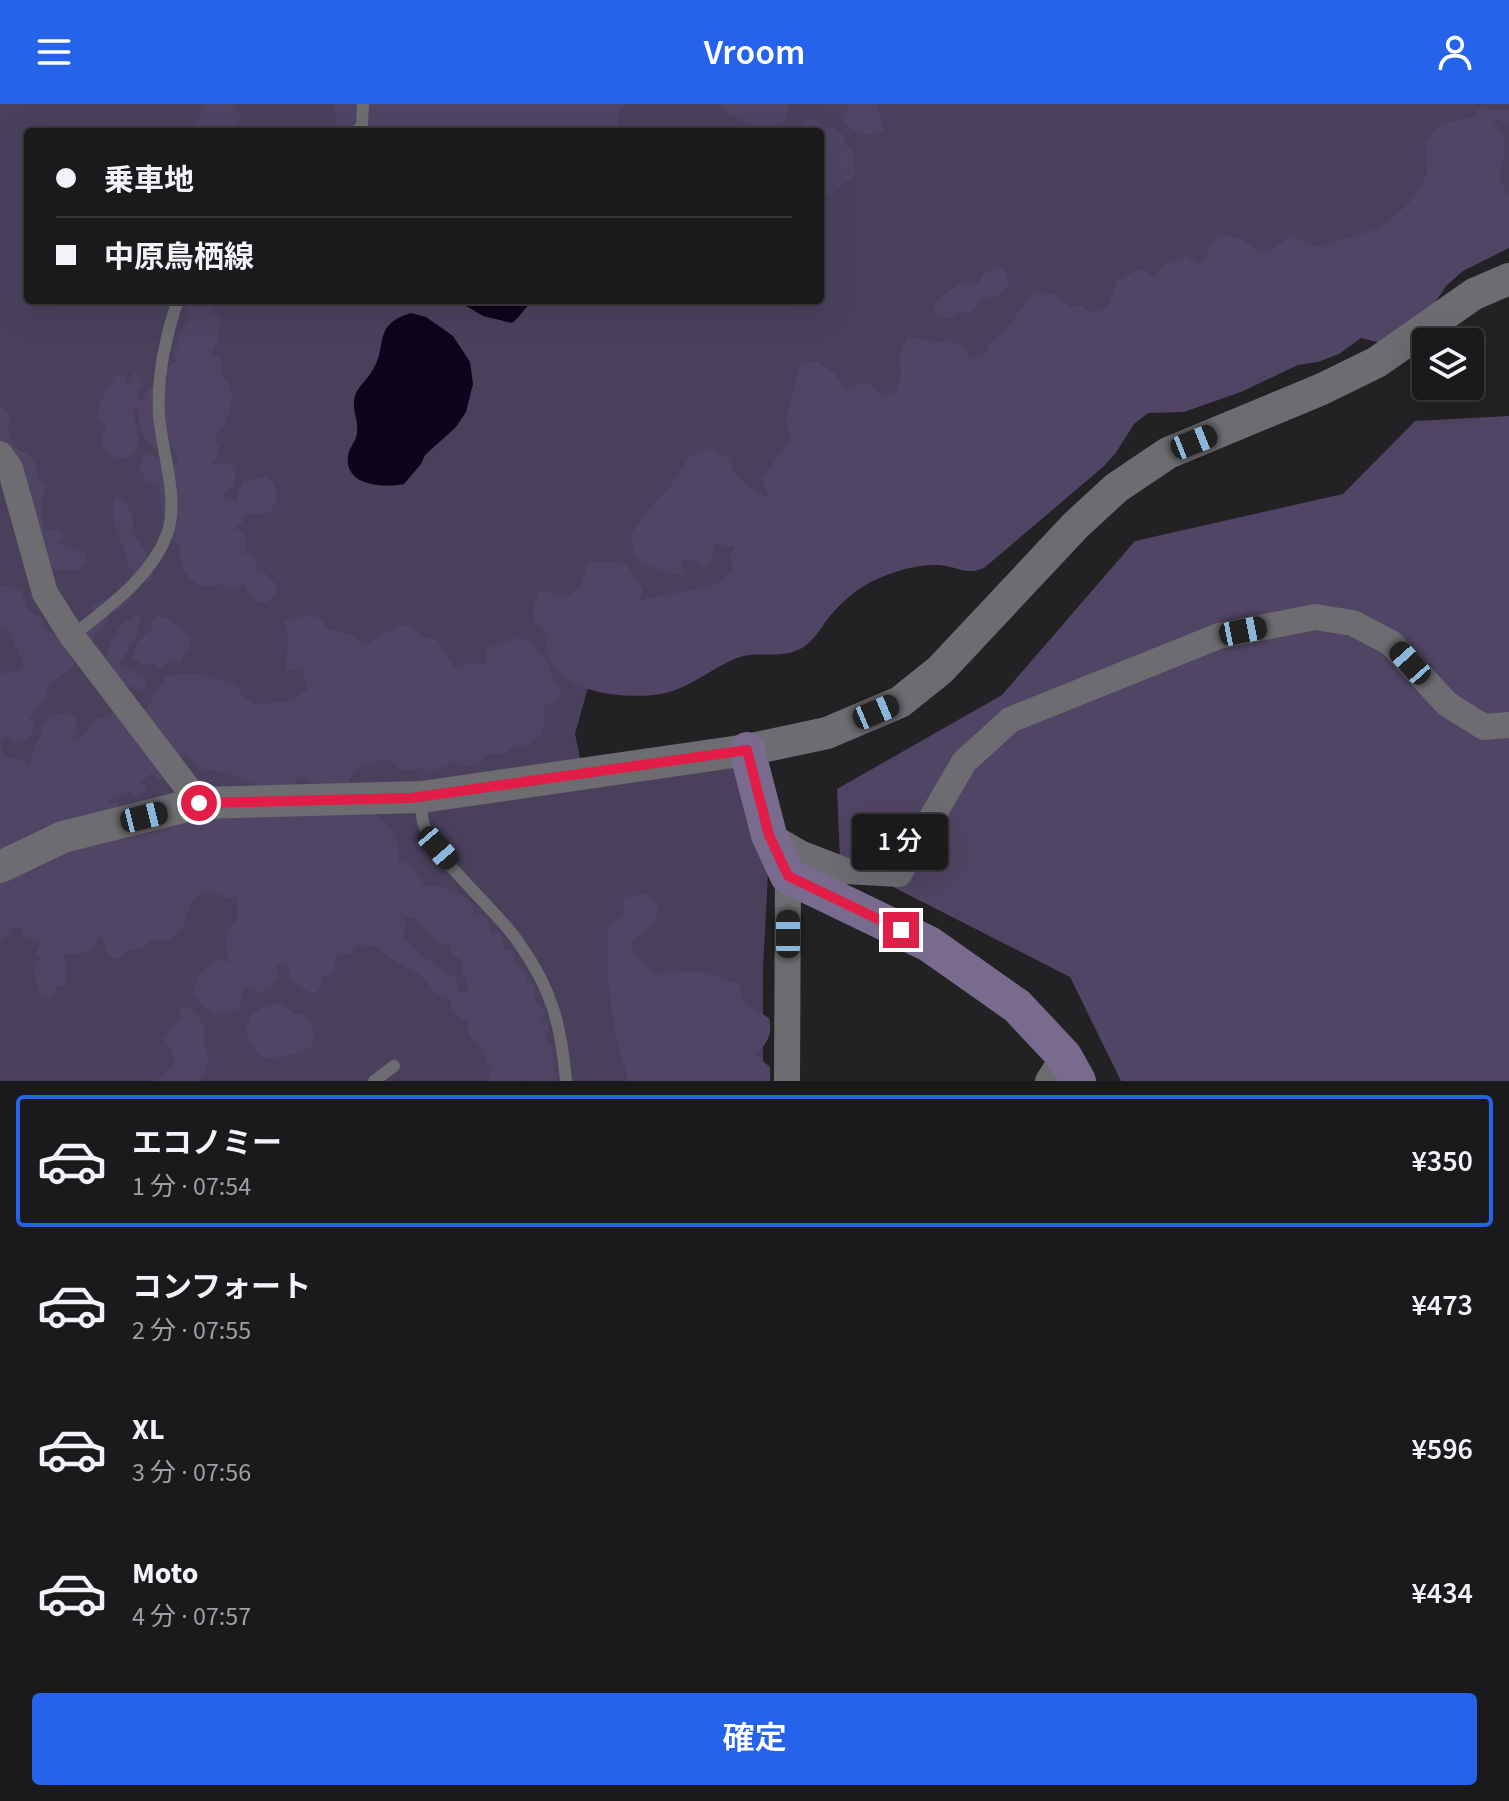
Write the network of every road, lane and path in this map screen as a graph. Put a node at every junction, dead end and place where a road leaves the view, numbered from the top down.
1 (363, 104) edge
2 (360, 128) edge
3 (1509, 279) edge
4 (177, 304) edge
5 (0, 454) edge
6 (72, 636) junction
7 (1509, 725) edge
8 (747, 750) junction
9 (422, 797) junction
10 (199, 803) junction
11 (769, 835) junction
12 (0, 867) edge
13 (788, 876) junction
14 (394, 1066) dead end
15 (1063, 1073) edge
16 (374, 1081) edge
17 (566, 1081) edge
18 (787, 1081) edge

1 - 2 lane
3 - 8 street
4 - 6 lane
5 - 6 street
6 - 10 street
7 - 11 street
8 - 9 street
8 - 11 main road
9 - 10 street
9 - 17 lane
10 - 12 street
11 - 13 main road
13 - 15 main road
13 - 18 street
14 - 16 lane

